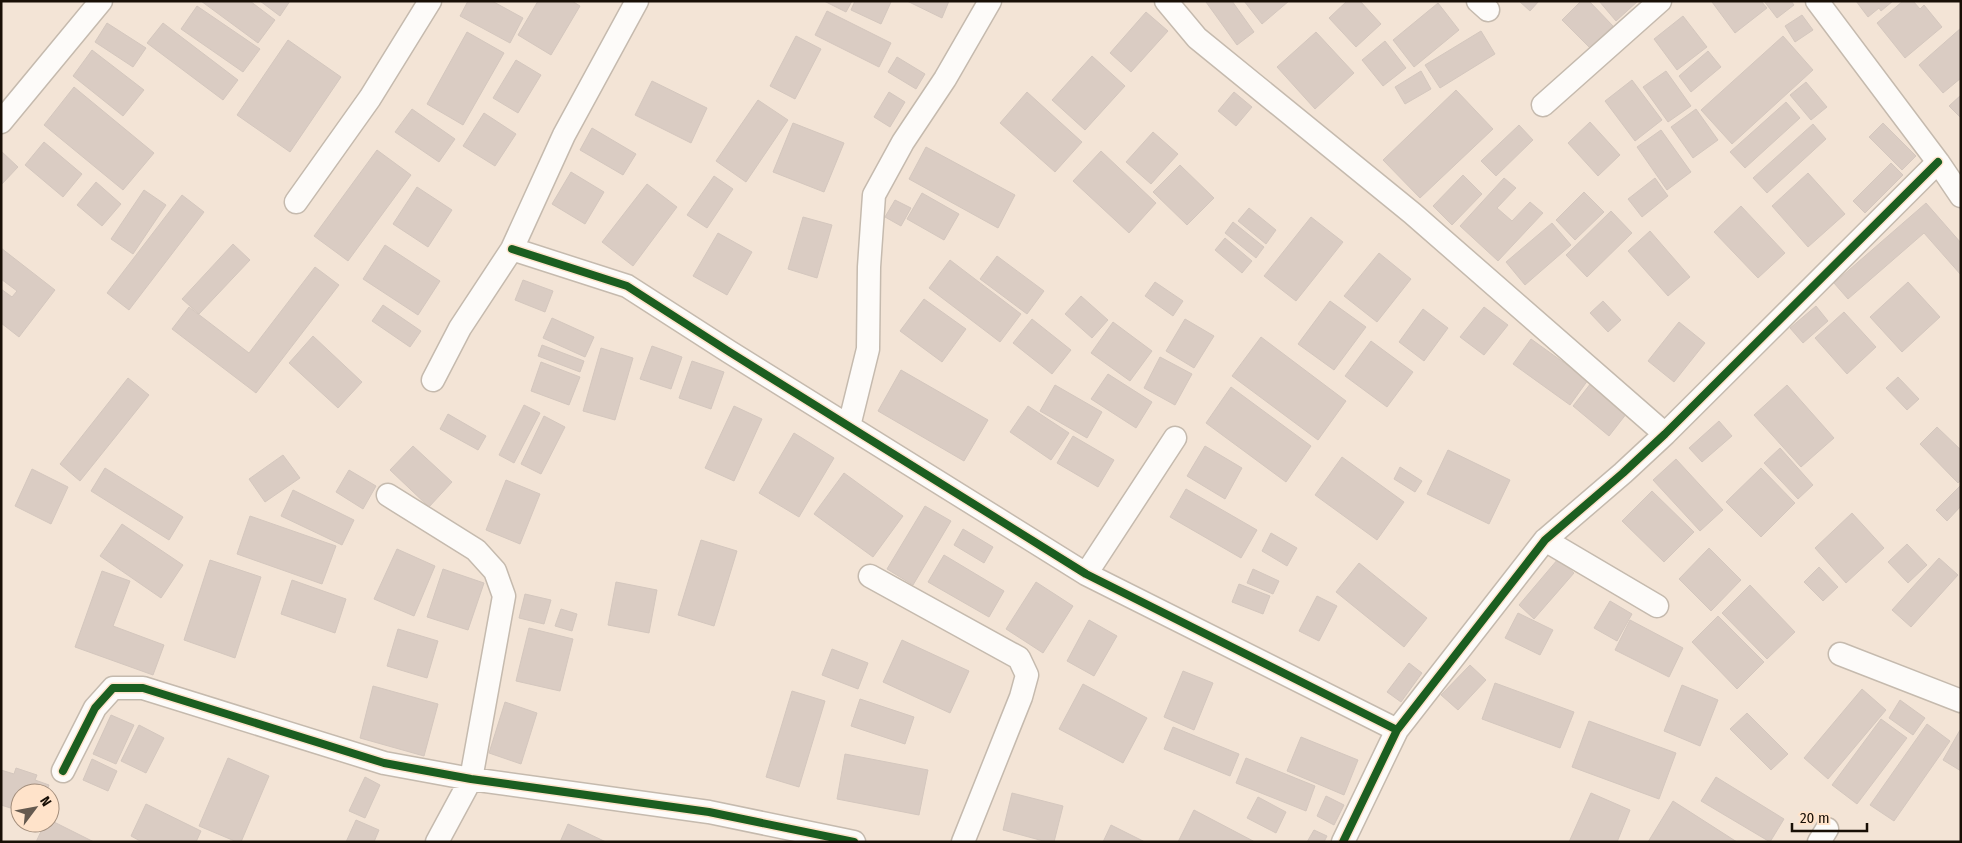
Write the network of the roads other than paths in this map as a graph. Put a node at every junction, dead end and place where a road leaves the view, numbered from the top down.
1 (101, 1) edge
2 (430, 1) edge
3 (636, 1) edge
4 (990, 1) edge
5 (1166, 1) edge
6 (1660, 1) edge
7 (1817, 1) edge
8 (1543, 105) dead end
9 (1, 122) edge
10 (1938, 162) junction
11 (1961, 196) edge
12 (296, 202) dead end
13 (512, 249) junction
14 (432, 380) dead end
15 (850, 426) junction
16 (1665, 434) junction
17 (1175, 438) dead end
18 (388, 495) dead end
19 (1546, 540) junction
20 (1086, 574) junction
21 (870, 576) dead end
22 (1657, 606) dead end
23 (1840, 654) dead end
24 (1961, 701) edge
25 (1397, 730) junction
26 (62, 771) dead end
27 (471, 779) junction
28 (437, 842) edge
29 (854, 842) edge
30 (963, 842) edge
31 (1343, 842) edge

1 - 9 street
2 - 12 street
3 - 13 street
4 - 15 street
5 - 16 street
6 - 8 street
7 - 10 street
10 - 11 street
10 - 16 street
13 - 14 street
13 - 15 street
15 - 20 street
16 - 19 street
17 - 20 street
18 - 27 street
19 - 22 street
19 - 25 street
20 - 25 street
21 - 30 street
23 - 24 street
25 - 31 street
26 - 27 street
27 - 28 street
27 - 29 street

